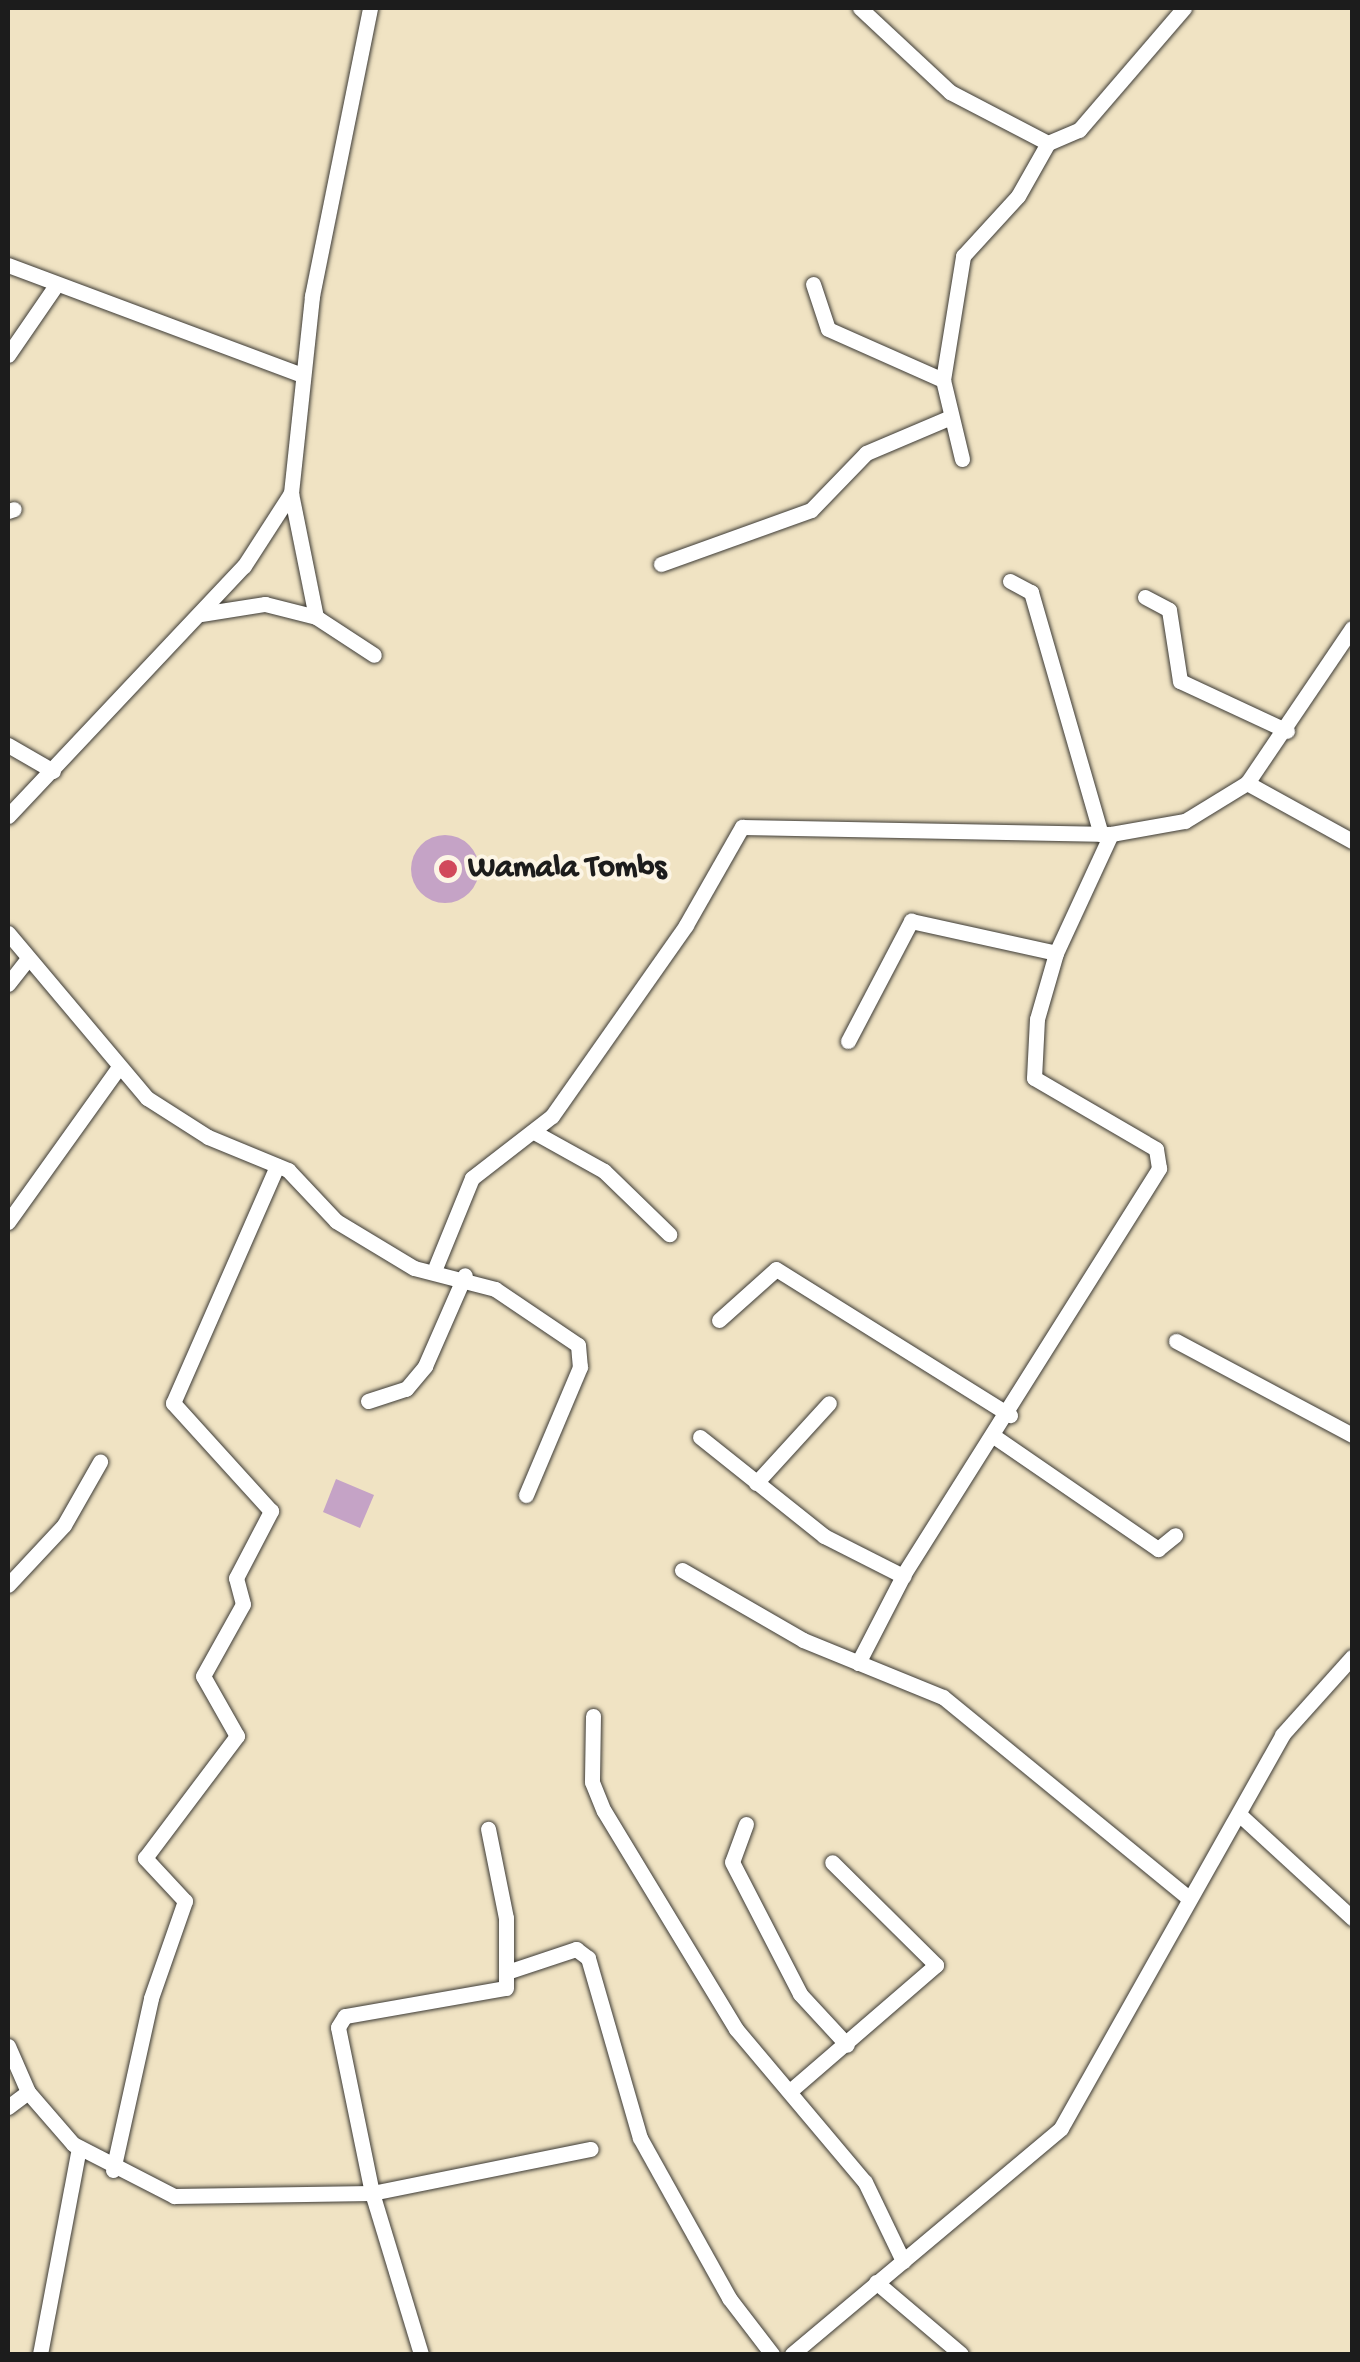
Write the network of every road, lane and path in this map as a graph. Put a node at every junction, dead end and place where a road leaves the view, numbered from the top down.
1 (370, 8) edge
2 (860, 8) edge
3 (1184, 8) edge
4 (1048, 143) junction
5 (8, 266) edge
6 (813, 284) dead end
7 (54, 288) junction
8 (8, 355) edge
9 (302, 375) junction
10 (943, 380) junction
11 (946, 419) junction
12 (962, 459) dead end
13 (292, 494) junction
14 (661, 564) dead end
15 (1010, 581) dead end
16 (1145, 597) dead end
17 (201, 614) junction
18 (316, 617) junction
19 (1352, 628) edge
20 (374, 655) dead end
21 (1287, 731) junction
22 (8, 744) edge
23 (53, 771) junction
24 (1247, 783) junction
25 (8, 816) edge
26 (1106, 834) junction
27 (1352, 841) edge
28 (8, 933) edge
29 (1056, 954) junction
30 (27, 960) junction
31 (8, 984) edge
32 (848, 1041) dead end
33 (117, 1070) junction
34 (534, 1132) junction
35 (277, 1166) junction
36 (8, 1222) edge
37 (669, 1234) dead end
38 (436, 1266) junction
39 (465, 1274) junction
40 (719, 1320) dead end
41 (1176, 1341) dead end
42 (368, 1402) dead end
43 (830, 1404) dead end
44 (1010, 1415) junction
45 (1352, 1435) edge
46 (700, 1437) dead end
47 (995, 1437) junction
48 (100, 1462) dead end
49 (756, 1483) junction
50 (526, 1495) dead end
51 (1175, 1535) dead end
52 (682, 1570) dead end
53 (903, 1576) junction
54 (8, 1585) edge
55 (1352, 1657) edge
56 (858, 1663) junction
57 (593, 1716) dead end
58 (1239, 1814) junction
59 (746, 1824) dead end
60 (488, 1829) dead end
61 (832, 1862) dead end
62 (1186, 1896) junction
63 (1352, 1918) edge
64 (510, 1971) junction
65 (847, 2044) junction
66 (8, 2046) edge
67 (790, 2090) junction
68 (28, 2092) junction
69 (8, 2107) edge
70 (78, 2148) junction
71 (590, 2149) dead end
72 (113, 2170) junction
73 (372, 2193) junction
74 (902, 2261) junction
75 (876, 2282) junction
76 (40, 2354) edge
77 (421, 2354) edge
78 (772, 2354) edge
79 (792, 2354) edge
80 (961, 2354) edge

1 - 9 street
2 - 4 street
3 - 4 street
4 - 10 street
5 - 7 street
6 - 10 street
7 - 8 street
7 - 9 street
9 - 13 street
10 - 11 street
11 - 12 street
11 - 14 street
13 - 17 street
13 - 18 street
15 - 26 street
16 - 21 street
17 - 18 street
17 - 23 street
18 - 20 street
19 - 21 street
21 - 24 street
22 - 23 street
23 - 25 street
24 - 26 street
24 - 27 street
26 - 29 street
26 - 34 street
28 - 30 street
29 - 32 street
29 - 44 street
30 - 31 street
30 - 33 street
33 - 35 street
33 - 36 street
34 - 37 street
34 - 38 street
35 - 38 street
35 - 72 street
38 - 39 street
39 - 42 street
39 - 50 street
40 - 44 street
41 - 45 street
43 - 49 street
44 - 47 street
46 - 49 street
47 - 51 street
47 - 53 street
48 - 54 street
49 - 53 street
52 - 56 street
53 - 56 street
55 - 58 street
56 - 62 street
57 - 67 street
58 - 62 street
58 - 63 street
59 - 65 street
60 - 64 street
61 - 65 street
62 - 74 street
64 - 73 street
64 - 78 street
65 - 67 street
66 - 68 street
67 - 74 street
68 - 69 street
68 - 70 street
70 - 72 street
70 - 76 street
71 - 73 street
72 - 73 street
73 - 77 street
74 - 75 street
75 - 79 street
75 - 80 street

